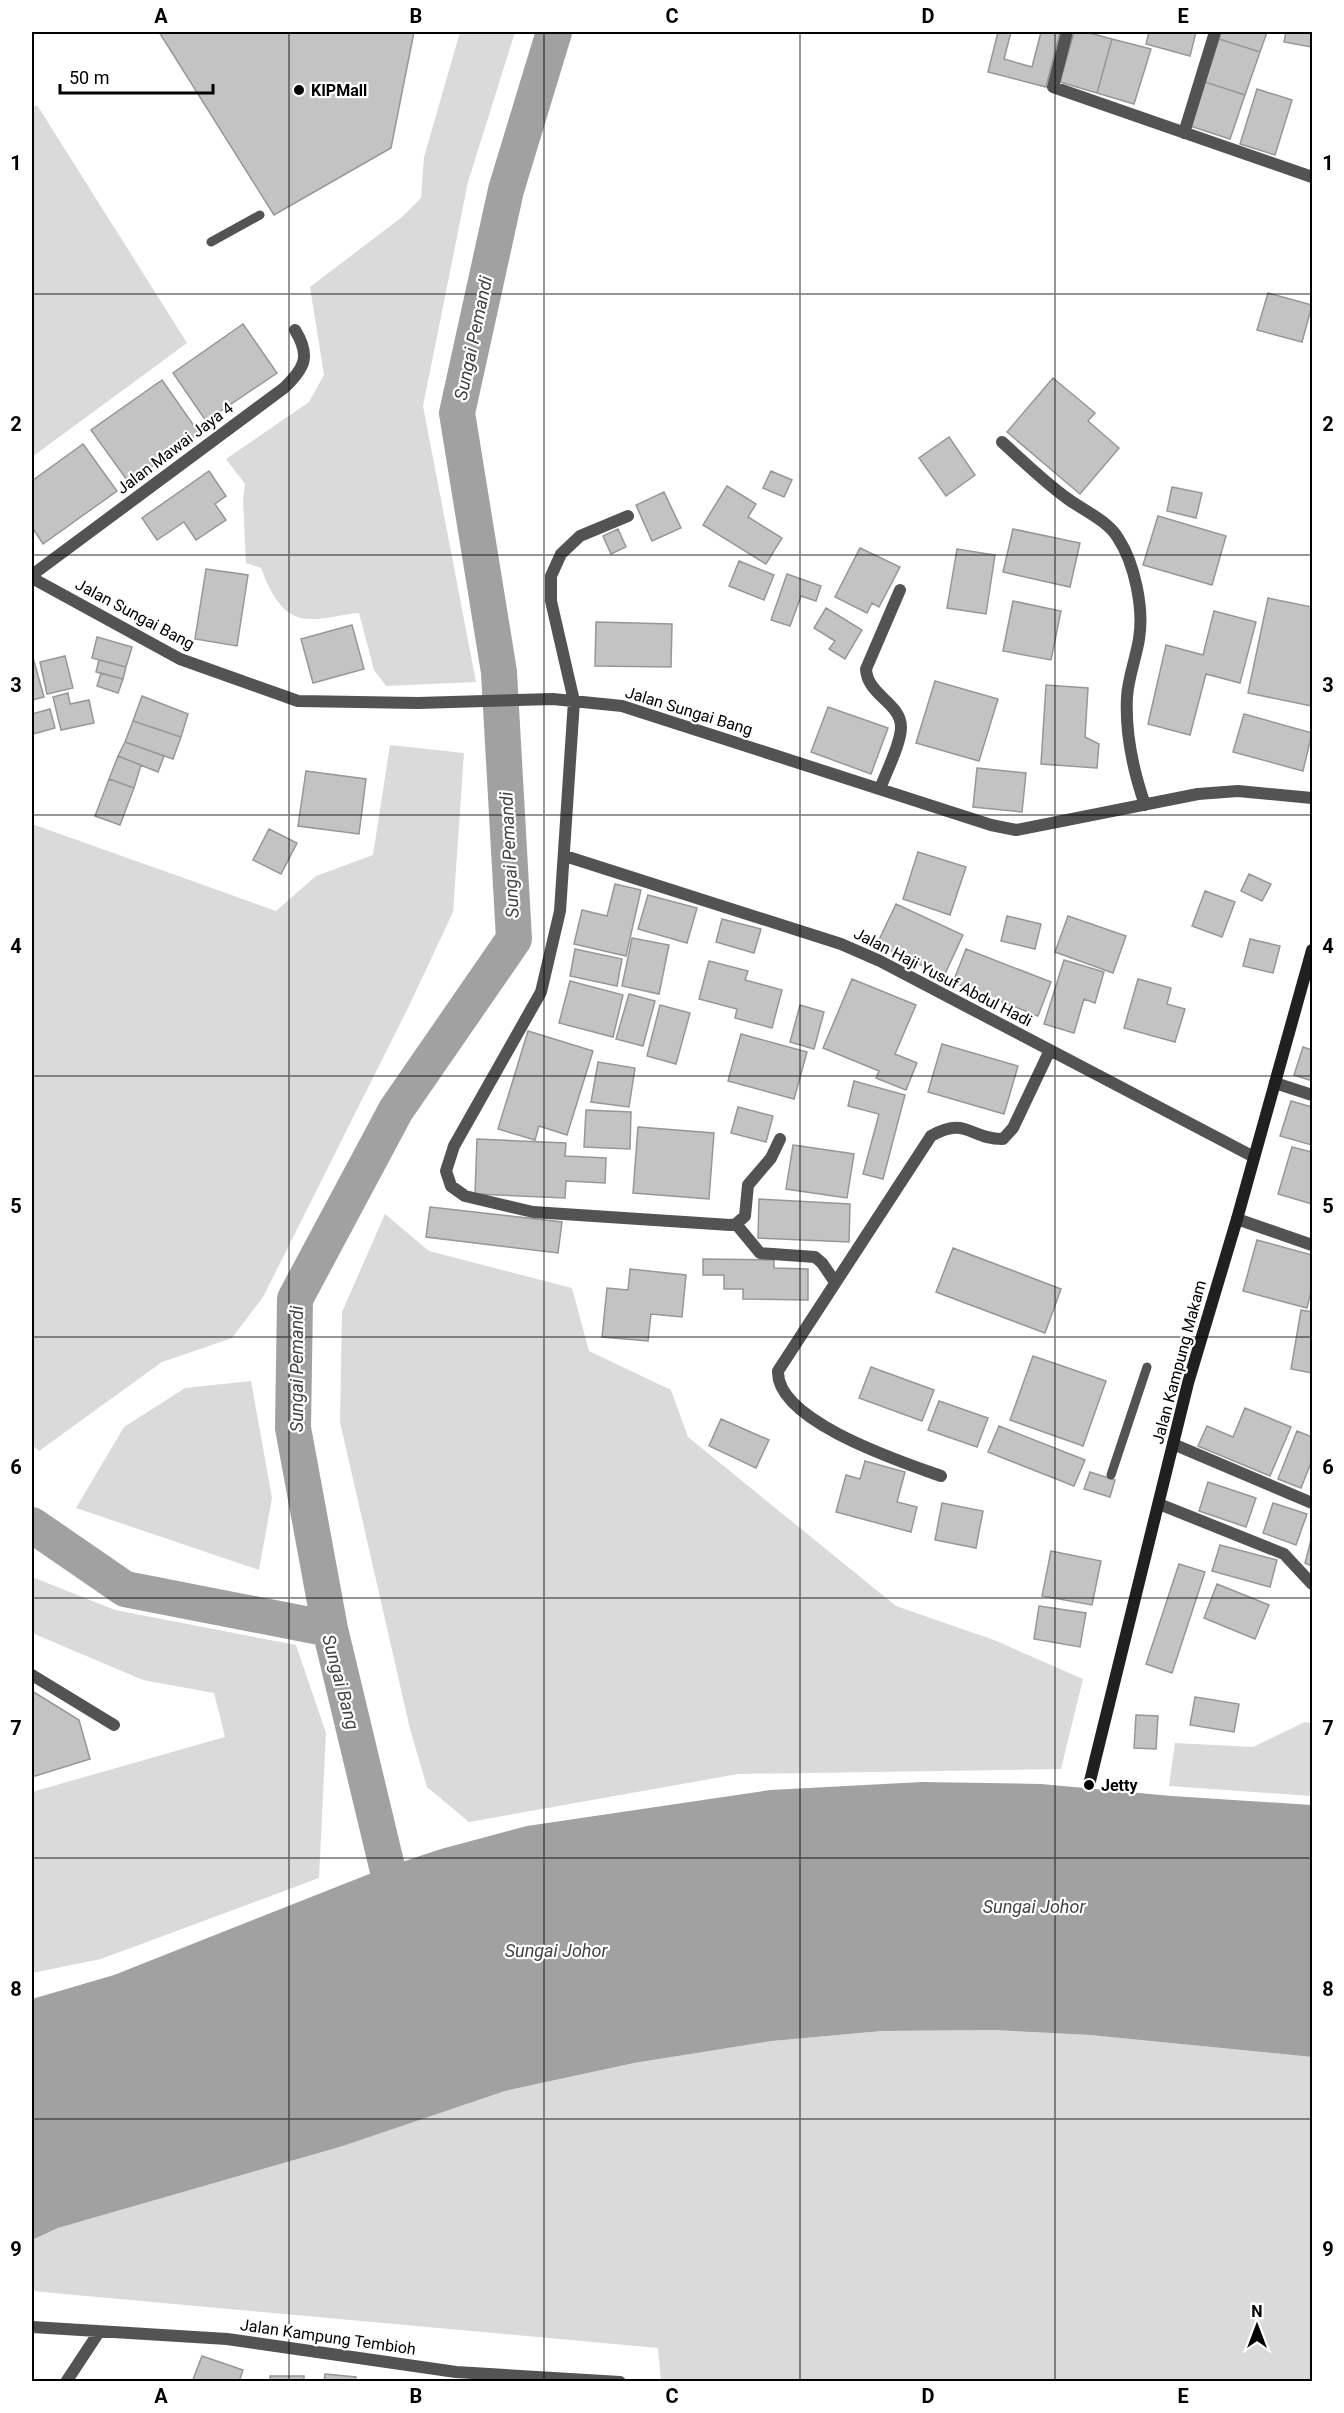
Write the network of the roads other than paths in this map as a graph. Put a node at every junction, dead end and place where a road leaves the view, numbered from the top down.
1 (1066, 32) edge
2 (1215, 32) edge
3 (1184, 133) junction
4 (1312, 177) edge
5 (260, 215) dead end
6 (211, 242) dead end
7 (295, 330) dead end
8 (1002, 442) dead end
9 (628, 516) dead end
10 (32, 577) edge
11 (900, 591) dead end
12 (574, 701) junction
13 (880, 789) junction
14 (1312, 798) edge
15 (1145, 805) junction
16 (565, 856) junction
17 (1312, 950) edge
18 (1050, 1050) junction
19 (1275, 1083) junction
20 (1312, 1095) edge
21 (780, 1139) dead end
22 (1254, 1157) junction
23 (1237, 1219) junction
24 (736, 1224) junction
25 (1312, 1245) edge
26 (835, 1282) junction
27 (1148, 1367) dead end
28 (1173, 1444) junction
29 (1111, 1474) dead end
30 (941, 1476) dead end
31 (1312, 1503) edge
32 (1159, 1504) junction
33 (1312, 1584) edge
34 (32, 1675) edge
35 (114, 1725) dead end
36 (1089, 1785) dead end
37 (32, 2327) edge
38 (99, 2332) junction
39 (457, 2377) edge
40 (66, 2382) edge
41 (620, 2382) edge

1 - 3 street
2 - 3 street
3 - 4 street
5 - 6 lane
7 - 10 street, Jalan Mawai Jaya 4
8 - 15 street
9 - 12 street
10 - 12 street, Jalan Sungai Bang
11 - 13 street
12 - 13 street, Jalan Sungai Bang
12 - 16 street
13 - 15 street, Jalan Sungai Bang
14 - 15 street, Jalan Sungai Bang
16 - 18 street, Jalan Haji Yusuf Abdul Hadi
16 - 24 street
17 - 19 street, Jalan Kampung Makam
18 - 22 street, Jalan Haji Yusuf Abdul Hadi
18 - 26 street
19 - 20 street
19 - 22 street, Jalan Kampung Makam
21 - 24 street
22 - 23 street, Jalan Kampung Makam
23 - 25 street
23 - 28 street, Jalan Kampung Makam
24 - 26 street
26 - 30 street
27 - 29 lane
28 - 31 street
28 - 32 street, Jalan Kampung Makam
32 - 33 street
32 - 36 street, Jalan Kampung Makam
34 - 35 street
37 - 38 street, Jalan Kampung Tembioh
38 - 39 street, Jalan Kampung Tembioh
38 - 40 street
39 - 41 street, Jalan Kampung Tembioh

